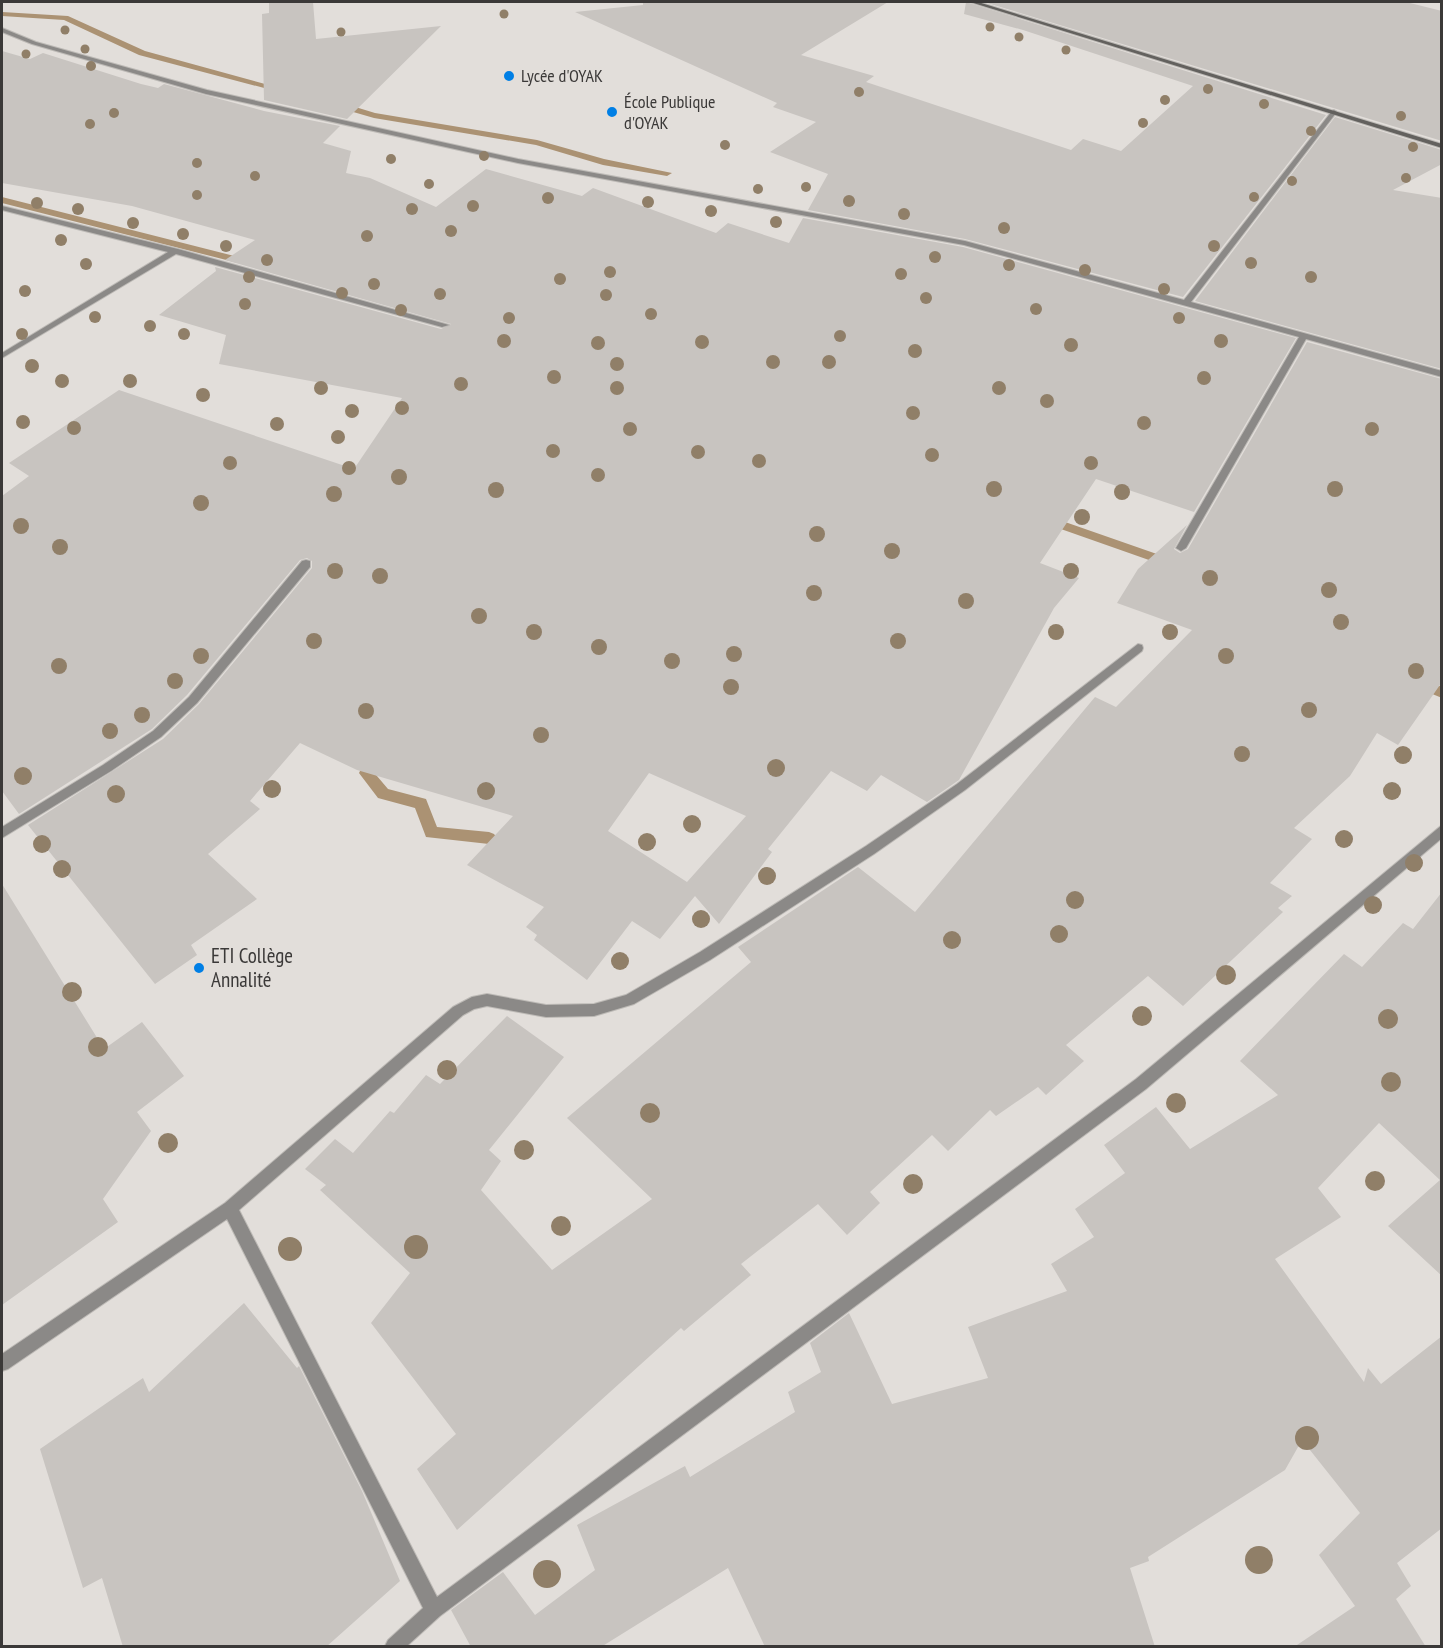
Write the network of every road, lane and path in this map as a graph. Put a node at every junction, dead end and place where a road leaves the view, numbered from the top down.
1 (973, 2) edge
2 (2, 30) edge
3 (1334, 112) junction
4 (1442, 146) edge
5 (2, 208) edge
6 (175, 251) junction
7 (1186, 303) junction
8 (446, 325) dead end
9 (1304, 336) junction
10 (2, 356) edge
11 (1442, 374) edge
12 (1181, 548) dead end
13 (306, 564) dead end
14 (1138, 648) dead end
15 (1442, 830) edge
16 (2, 833) edge
17 (230, 1208) junction
18 (2, 1363) edge
19 (434, 1610) junction
20 (393, 1647) edge

1 - 3 main road
2 - 7 street
3 - 4 main road
3 - 7 street
5 - 6 street
6 - 8 street
6 - 10 street
7 - 9 street
9 - 11 street
9 - 12 street
13 - 16 street
14 - 17 street
15 - 19 street
17 - 18 street
17 - 19 street
19 - 20 street

